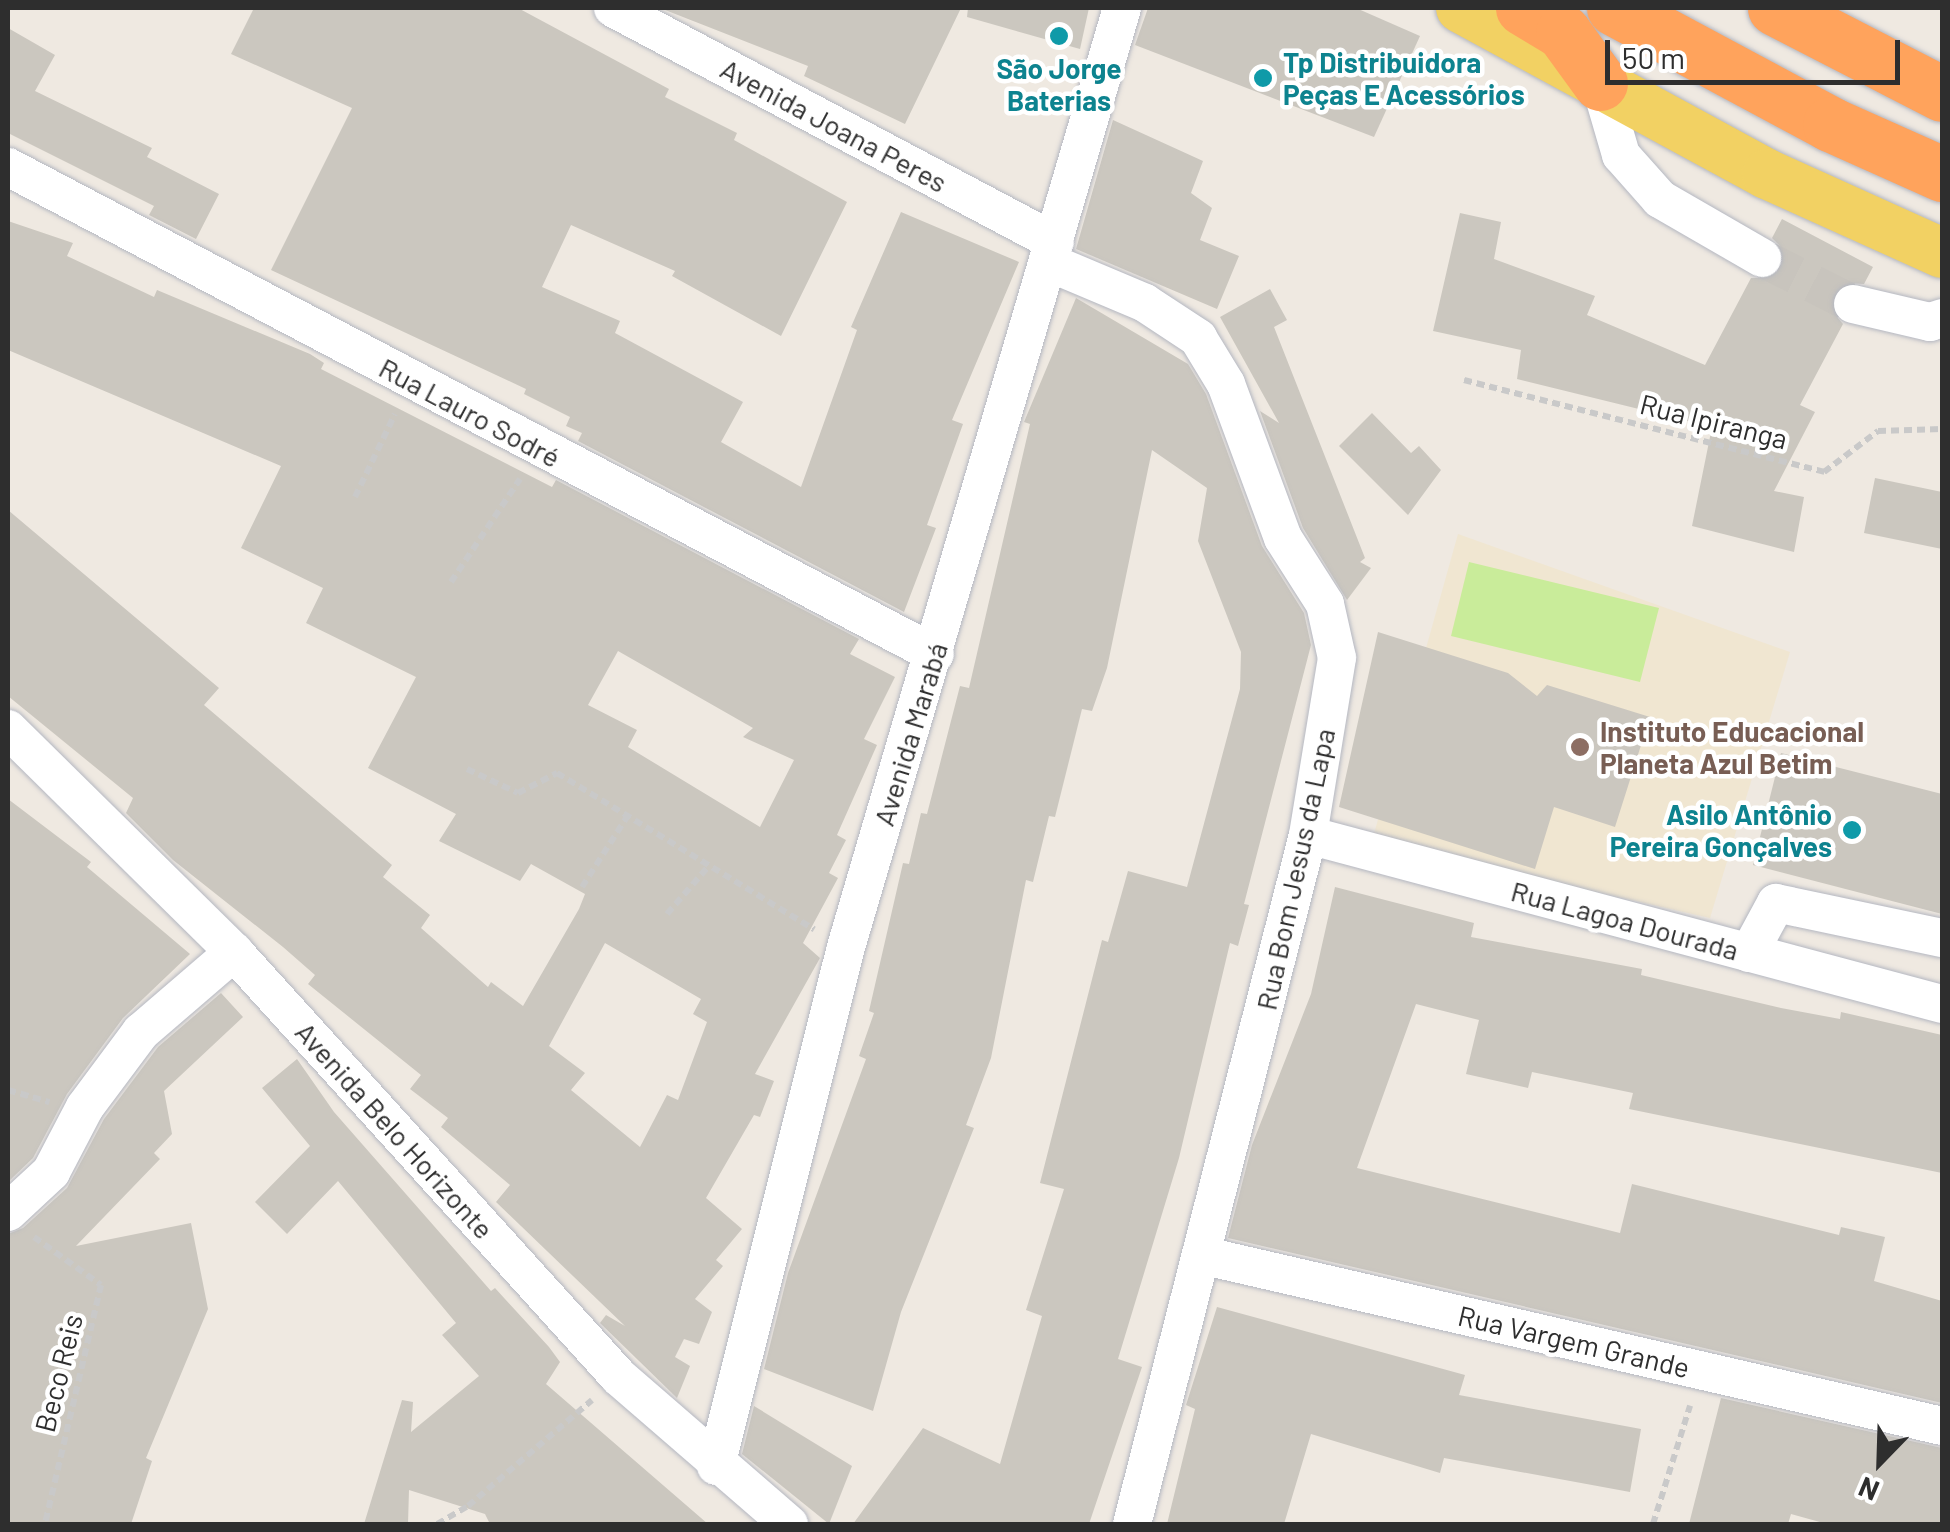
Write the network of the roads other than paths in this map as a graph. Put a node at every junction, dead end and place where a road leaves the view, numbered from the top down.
1 (614, 8) edge
2 (1122, 8) edge
3 (1461, 8) edge
4 (1523, 8) edge
5 (1614, 8) edge
6 (1776, 8) edge
7 (678, 23) edge
8 (1600, 83) junction
9 (1942, 94) edge
10 (8, 167) edge
11 (1942, 174) edge
12 (1051, 252) junction
13 (1942, 253) edge
14 (1762, 258) tunnel mouth
15 (1853, 304) tunnel mouth
16 (1942, 318) edge
17 (934, 654) junction
18 (8, 728) edge
19 (1308, 835) junction
20 (1942, 938) edge
21 (234, 952) junction
22 (1749, 952) junction
23 (1942, 1004) edge
24 (14, 1219) edge
25 (1205, 1256) junction
26 (1942, 1426) edge
27 (716, 1466) junction
28 (789, 1524) edge
29 (1132, 1524) edge

1 - 7 street, Avenida Joana Peres
2 - 12 street, Avenida Marabá
3 - 8 main road
4 - 8 highway
5 - 11 highway
6 - 9 highway
7 - 12 street, Avenida Joana Peres
8 - 13 main road
8 - 14 street
10 - 17 street, Rua Lauro Sodré
12 - 17 street, Avenida Marabá
12 - 19 street, Rua Bom Jesus da Lapa
15 - 16 street
17 - 27 street, Avenida Marabá
18 - 21 street, Avenida Belo Horizonte
19 - 22 street, Rua Lagoa Dourada
19 - 25 street, Rua Bom Jesus da Lapa
20 - 22 street
21 - 24 street
21 - 27 street, Avenida Belo Horizonte
22 - 23 street, Rua Lagoa Dourada
25 - 26 street, Rua Vargem Grande
25 - 29 street, Rua Bom Jesus da Lapa
27 - 28 street, Avenida Belo Horizonte

